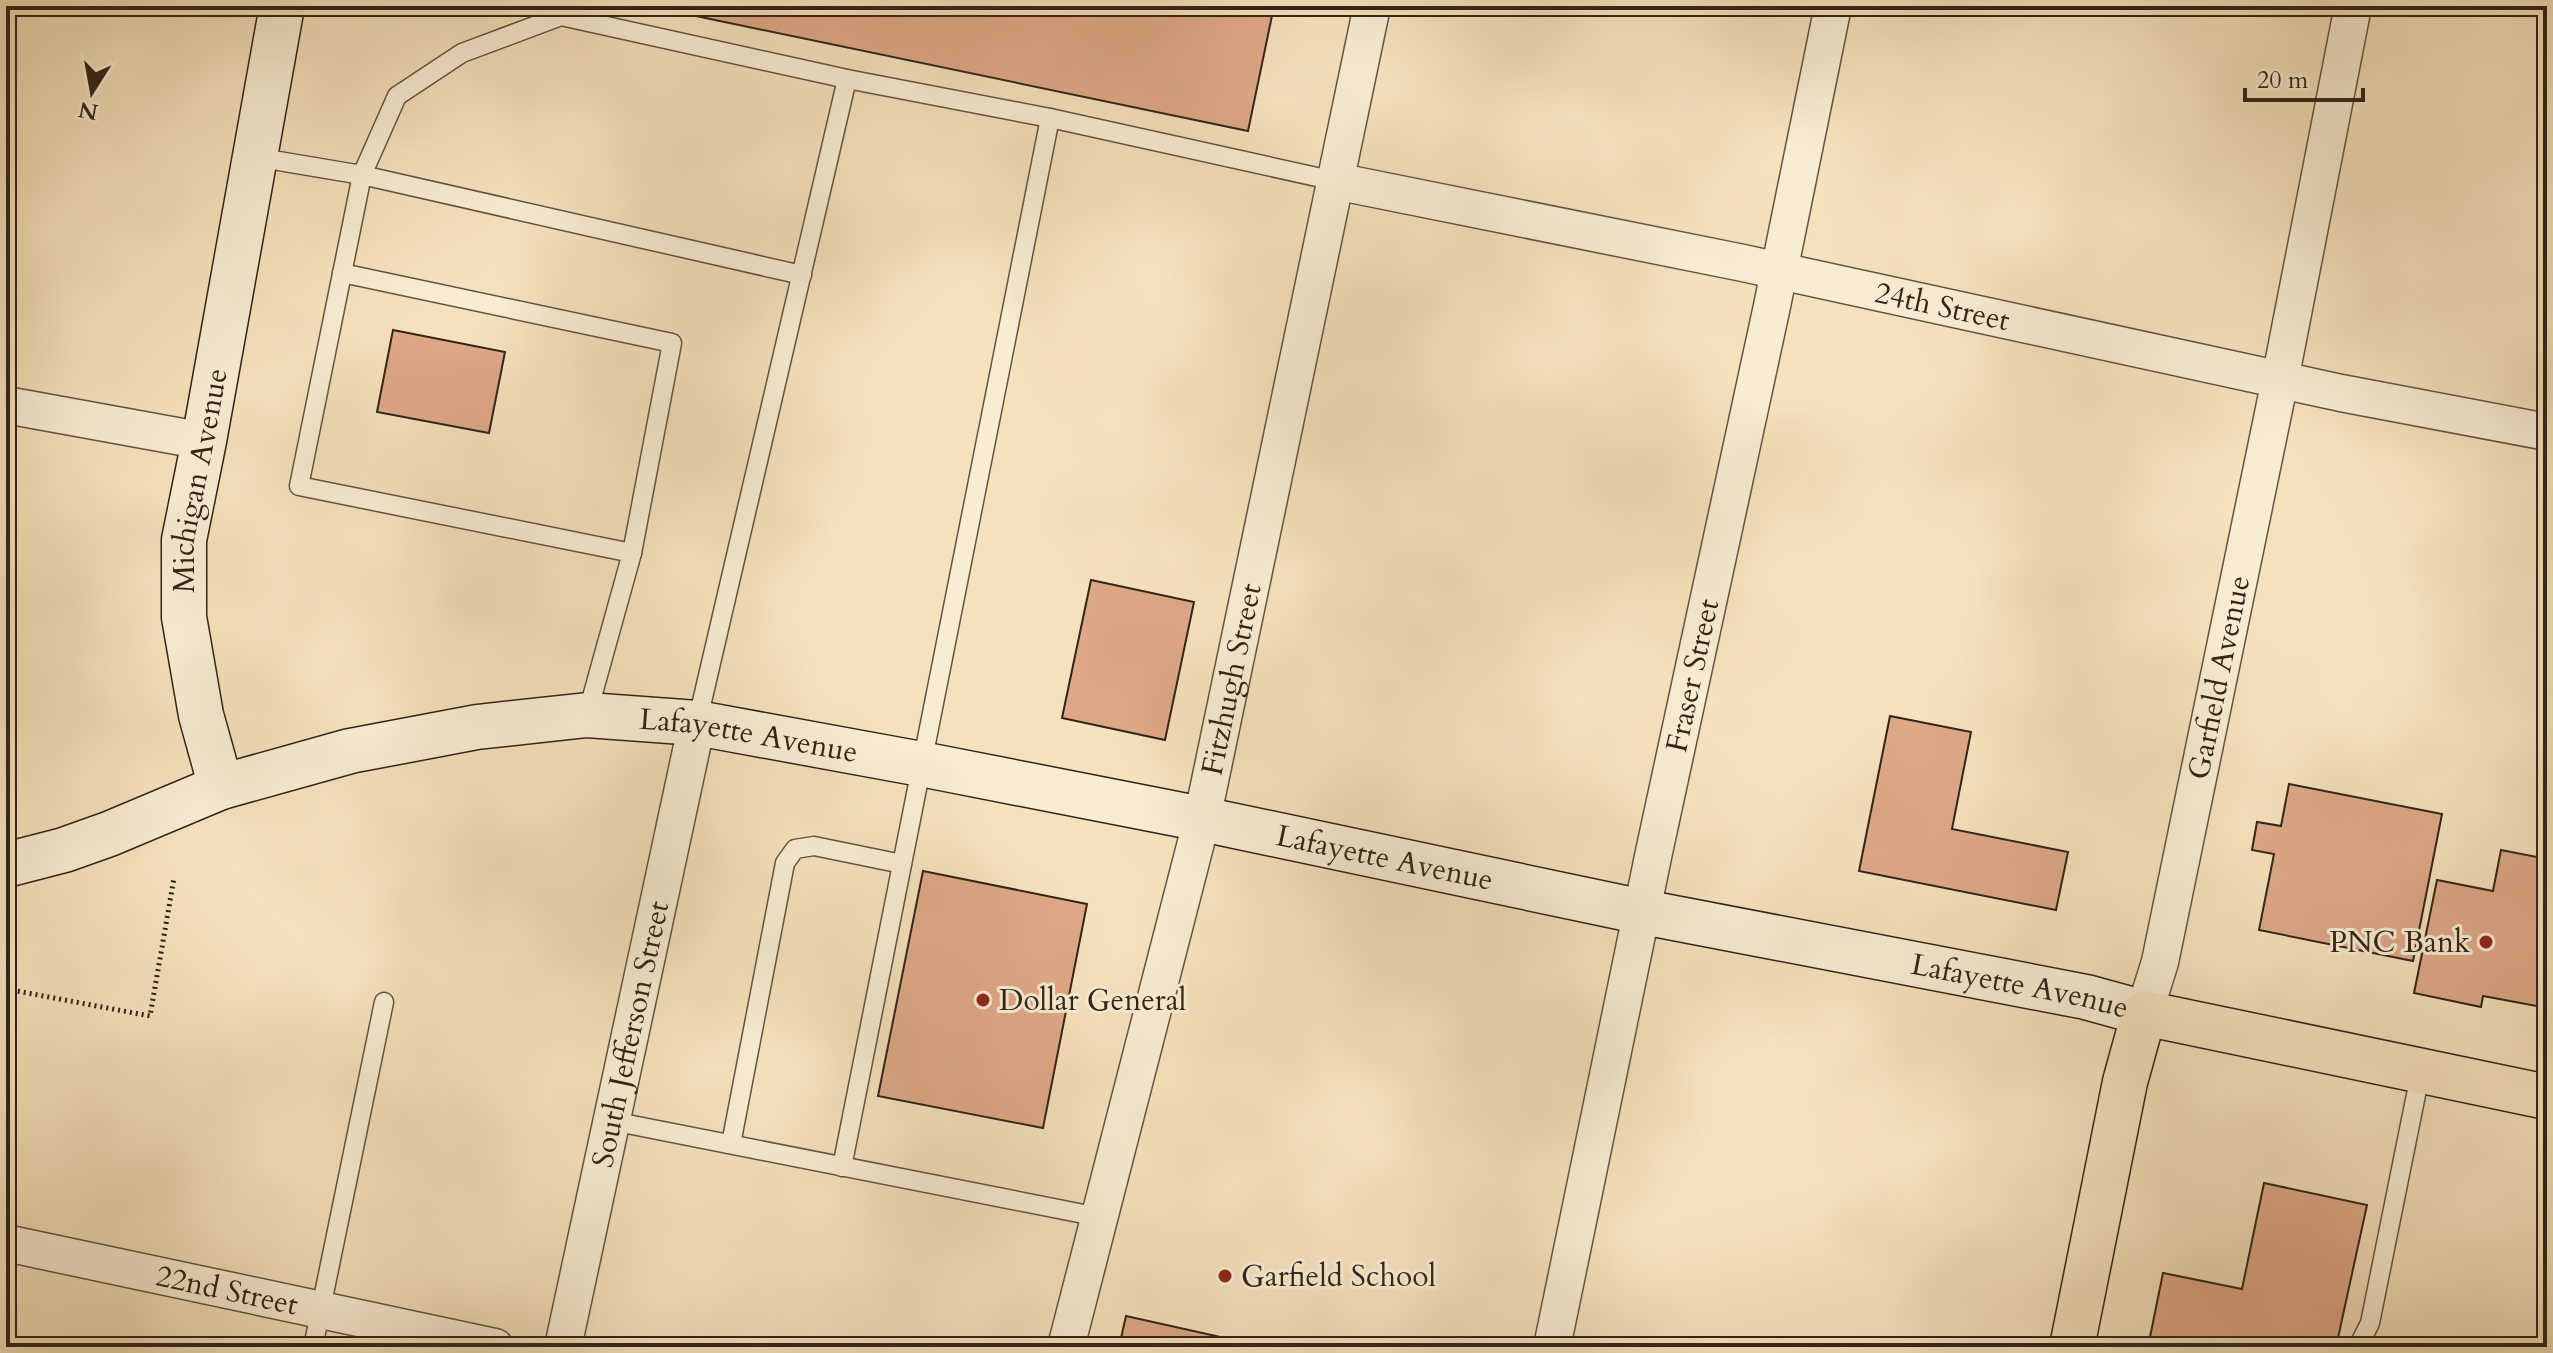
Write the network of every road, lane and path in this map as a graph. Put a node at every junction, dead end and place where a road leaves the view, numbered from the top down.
1 (282, 6) edge
2 (1372, 6) edge
3 (1833, 6) edge
4 (2353, 6) edge
5 (847, 79) junction
6 (1050, 118) junction
7 (255, 157) junction
8 (362, 175) junction
9 (1335, 181) junction
10 (1780, 271) junction
11 (342, 273) junction
12 (802, 275) junction
13 (2280, 380) junction
14 (6, 405) edge
15 (2547, 432) edge
16 (204, 441) junction
17 (632, 553) junction
18 (587, 715) junction
19 (697, 723) junction
20 (921, 764) junction
21 (221, 787) junction
22 (1202, 819) junction
23 (902, 864) junction
24 (6, 865) edge
25 (174, 878) dead end
26 (1643, 912) junction
27 (6, 989) edge
28 (384, 1002) dead end
29 (2144, 1013) junction
30 (2421, 1069) junction
31 (2547, 1097) edge
32 (612, 1121) junction
33 (731, 1144) junction
34 (842, 1167) junction
35 (1099, 1217) junction
36 (6, 1243) edge
37 (321, 1310) junction
38 (313, 1347) edge
39 (495, 1347) edge
40 (563, 1347) edge
41 (1066, 1347) edge
42 (1552, 1347) edge
43 (2072, 1347) edge
44 (2358, 1347) edge

1 - 7 main road, Michigan Avenue
2 - 9 street, Fitzhugh Street
3 - 10 street, Fraser Street
4 - 13 street, Garfield Avenue
5 - 6 lane
5 - 8 lane
5 - 12 lane
6 - 9 lane
6 - 20 lane
7 - 8 lane
7 - 16 main road, Michigan Avenue
8 - 11 lane
8 - 12 lane
9 - 10 street, 24th Street
9 - 22 street, Fitzhugh Street
10 - 13 street, 24th Street
10 - 26 street, Fraser Street
11 - 17 lane
11 - 17 lane
12 - 19 lane
13 - 15 street, 24th Street
13 - 29 street, Garfield Avenue
14 - 16 street
16 - 21 main road, Michigan Avenue
17 - 18 lane
18 - 19 main road, Lafayette Avenue
18 - 21 main road, Lafayette Avenue
19 - 20 main road, Lafayette Avenue
19 - 32 street, South Jefferson Street
20 - 22 main road, Lafayette Avenue
20 - 23 lane
21 - 24 main road
22 - 26 main road, Lafayette Avenue
22 - 35 street, Fitzhugh Street
23 - 33 lane
23 - 34 lane
25 - 27 path
26 - 29 main road, Lafayette Avenue
26 - 42 street, Fraser Street
28 - 37 lane
29 - 30 main road, Lafayette Avenue
29 - 43 main road, Garfield Avenue
30 - 31 main road, Lafayette Avenue
30 - 44 lane
32 - 33 lane
32 - 40 street, South Jefferson Street
33 - 34 lane
34 - 35 lane
35 - 41 street, Fitzhugh Street
36 - 37 street, 22nd Street
37 - 38 lane
37 - 39 street, 22nd Street

